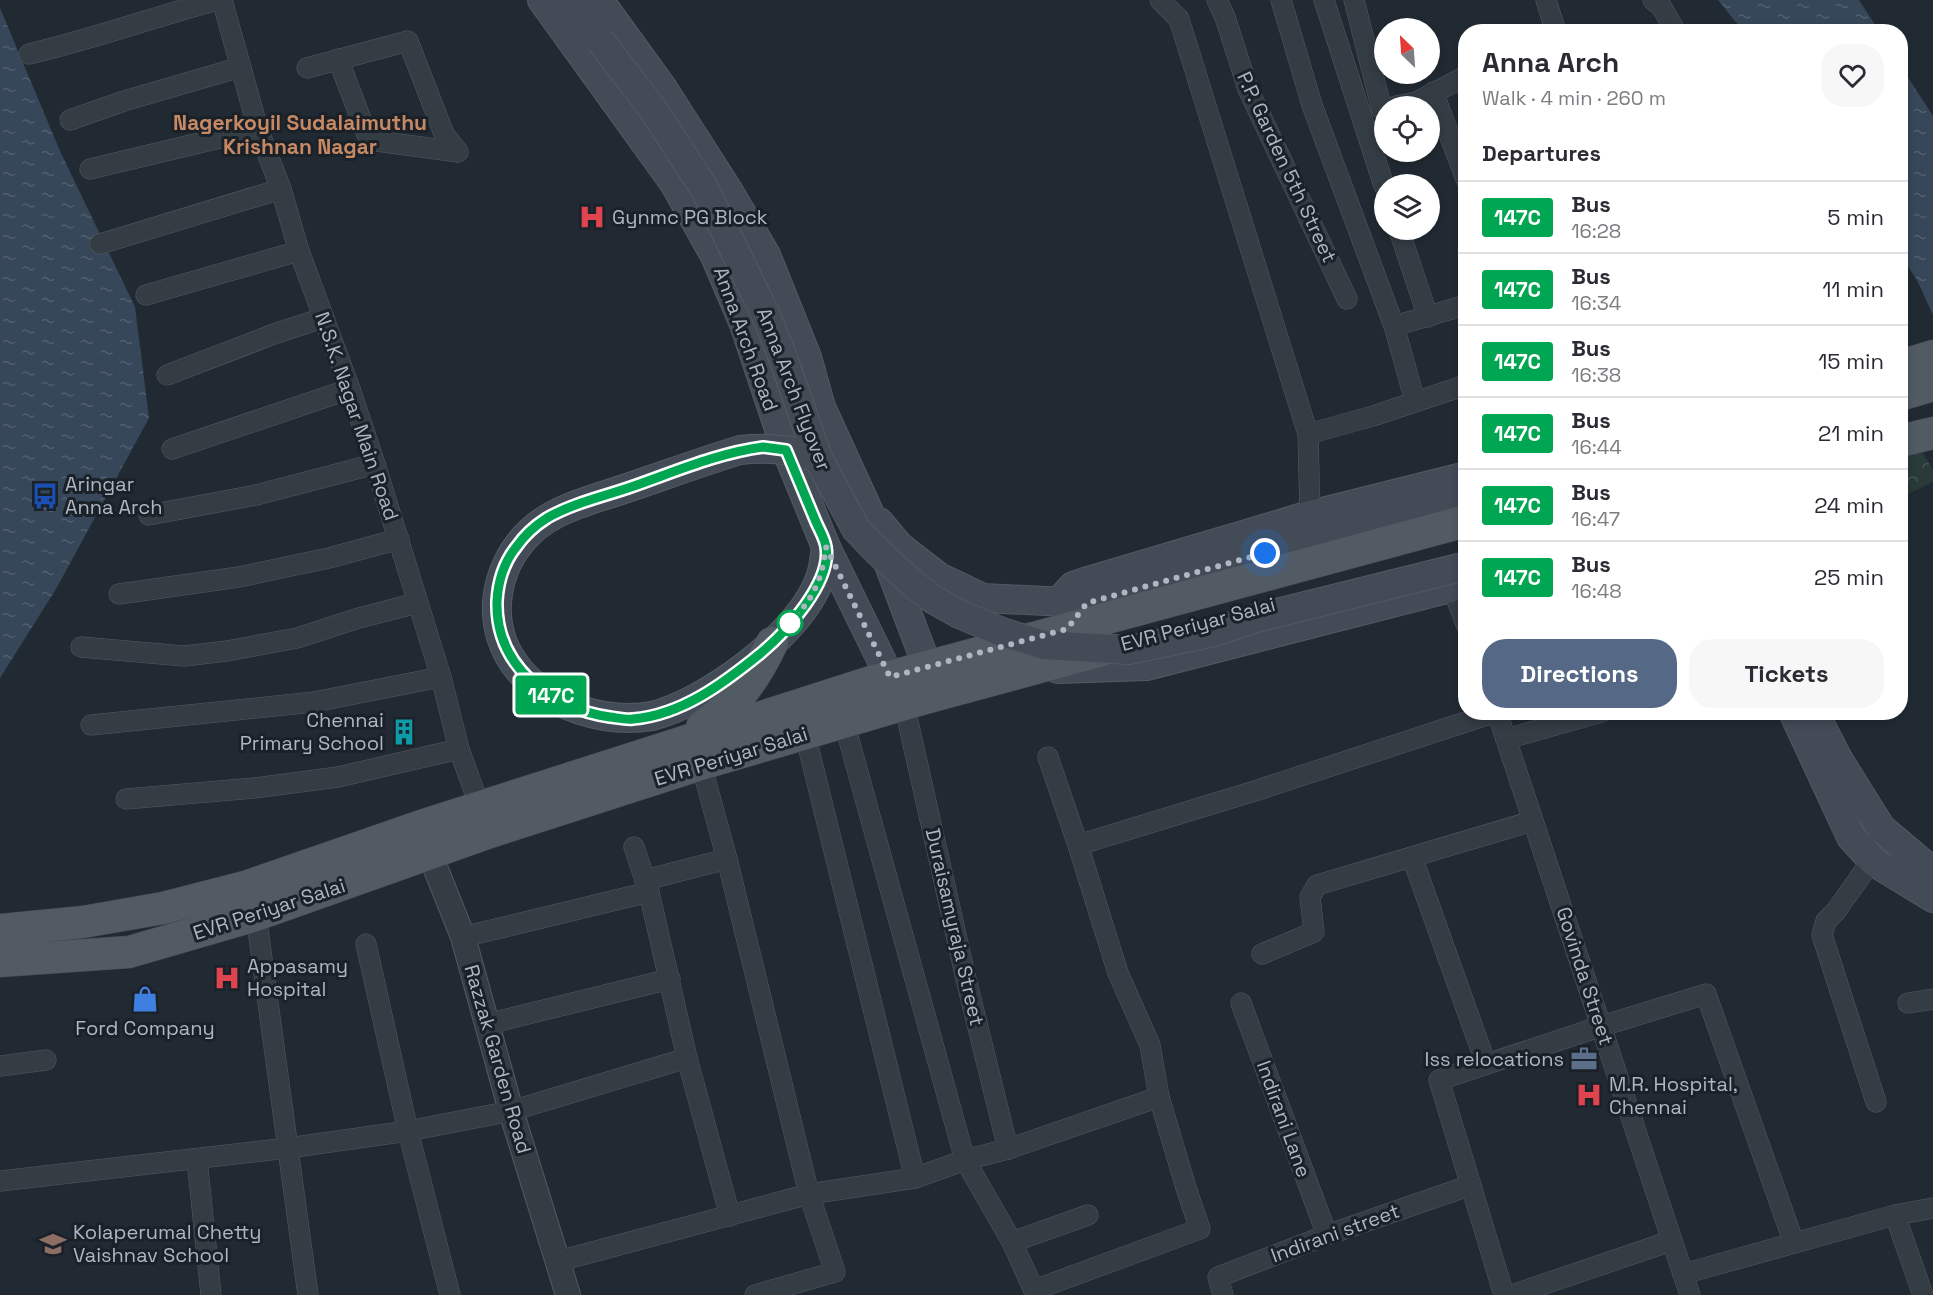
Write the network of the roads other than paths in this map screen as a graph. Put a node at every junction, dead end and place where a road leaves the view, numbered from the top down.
1 (217, 0) edge
2 (222, 0) edge
3 (542, 0) edge
4 (571, 0) edge
5 (599, 0) edge
6 (1160, 0) edge
7 (1217, 0) edge
8 (1281, 0) edge
9 (1324, 0) edge
10 (1354, 0) edge
11 (1546, 0) edge
12 (1653, 0) edge
13 (1554, 24) edge
14 (1671, 24) edge
15 (29, 54) dead end
16 (338, 59) junction
17 (241, 66) junction
18 (307, 68) dead end
19 (1458, 80) edge
20 (1434, 92) junction
21 (1384, 96) edge
22 (1427, 96) edge
23 (1374, 112) edge
24 (1361, 115) junction
25 (70, 120) dead end
26 (258, 129) junction
27 (1458, 157) edge
28 (90, 169) dead end
29 (1380, 174) edge
30 (281, 189) junction
31 (1402, 240) edge
32 (100, 243) dead end
33 (299, 251) junction
34 (146, 295) dead end
35 (1347, 299) dead end
36 (1458, 308) edge
37 (1428, 317) junction
38 (323, 318) junction
39 (1394, 326) junction
40 (167, 375) dead end
41 (1458, 388) edge
42 (350, 389) junction
43 (1415, 401) junction
44 (821, 407) junction
45 (777, 422) junction
46 (1933, 433) edge
47 (1308, 434) junction
48 (1908, 439) edge
49 (172, 449) dead end
50 (818, 458) junction
51 (846, 461) junction
52 (375, 464) junction
53 (1458, 478) edge
54 (800, 482) junction
55 (1458, 500) edge
56 (869, 512) junction
57 (149, 515) dead end
58 (1310, 515) junction
59 (1458, 523) edge
60 (399, 539) junction
61 (826, 547) junction
62 (1458, 556) edge
63 (1458, 580) edge
64 (1458, 580) edge
65 (119, 594) dead end
66 (417, 603) junction
67 (1062, 615) junction
68 (772, 643) junction
69 (81, 647) dead end
70 (1024, 670) junction
71 (441, 676) junction
72 (890, 677) junction
73 (932, 681) junction
74 (904, 704) junction
75 (1472, 720) edge
76 (1500, 720) edge
77 (1574, 720) edge
78 (1797, 720) edge
79 (1818, 720) edge
80 (1839, 720) edge
81 (844, 722) junction
82 (91, 725) dead end
83 (805, 734) junction
84 (1506, 739) junction
85 (459, 749) junction
86 (692, 753) junction
87 (1048, 757) dead end
88 (126, 799) dead end
89 (485, 820) junction
90 (1533, 821) junction
91 (418, 827) junction
92 (1078, 845) junction
93 (634, 847) dead end
94 (431, 854) junction
95 (1412, 857) junction
96 (727, 859) junction
97 (1872, 860) junction
98 (1932, 865) edge
99 (647, 886) junction
100 (1933, 898) edge
101 (256, 915) junction
102 (0, 930) edge
103 (463, 938) junction
104 (366, 944) dead end
105 (1262, 954) dead end
106 (0, 961) edge
107 (670, 980) junction
108 (1933, 999) edge
109 (1241, 1003) dead end
110 (1908, 1003) dead end
111 (487, 1024) junction
112 (1602, 1026) junction
113 (687, 1058) junction
114 (46, 1060) dead end
115 (1486, 1064) junction
116 (0, 1066) edge
117 (1159, 1097) junction
118 (1876, 1102) dead end
119 (511, 1111) junction
120 (408, 1131) junction
121 (288, 1148) junction
122 (1008, 1149) junction
123 (196, 1159) junction
124 (965, 1160) junction
125 (915, 1178) junction
126 (0, 1182) edge
127 (1471, 1185) junction
128 (809, 1194) junction
129 (1933, 1208) edge
130 (1088, 1215) dead end
131 (1895, 1215) junction
132 (730, 1216) junction
133 (1327, 1234) junction
134 (1671, 1240) junction
135 (1011, 1242) junction
136 (1794, 1243) junction
137 (559, 1261) junction
138 (1683, 1274) junction
139 (1035, 1293) edge
140 (211, 1295) edge
141 (308, 1295) edge
142 (450, 1295) edge
143 (568, 1295) edge
144 (755, 1295) edge
145 (1224, 1295) edge
146 (1504, 1295) edge
147 (1512, 1295) edge
148 (1690, 1295) edge
149 (1923, 1295) edge

1 - 15 street
2 - 17 street, N.S.K. Nagar Main Road
3 - 45 main road, Anna Arch Road
4 - 50 main road, Anna Arch Flyover, bridge
5 - 44 main road
6 - 47 street
7 - 35 street, P.P. Garden 5th Street
8 - 39 street
9 - 24 street
10 - 21 street
11 - 13 street
12 - 14 street
16 - 16 street
16 - 18 street
17 - 25 street
17 - 26 street, N.S.K. Nagar Main Road
19 - 20 street
20 - 22 street
20 - 27 street
23 - 24 street
24 - 29 street
26 - 28 street
26 - 30 street, N.S.K. Nagar Main Road
30 - 32 street
30 - 33 street, N.S.K. Nagar Main Road
31 - 37 street
33 - 34 street
33 - 38 street, N.S.K. Nagar Main Road
36 - 37 street
37 - 39 street
38 - 40 street
38 - 42 street, N.S.K. Nagar Main Road
39 - 43 street
41 - 43 street
42 - 49 street
42 - 52 street, N.S.K. Nagar Main Road
43 - 47 street
44 - 45 main road
44 - 51 main road
45 - 54 main road, Anna Arch Road
46 - 48 main road
47 - 58 street
50 - 63 main road, Anna Arch Flyover, bridge
50 - 68 main road, bridge
51 - 54 main road
51 - 56 main road
52 - 57 street
52 - 60 street, N.S.K. Nagar Main Road
53 - 58 main road
54 - 61 main road, Anna Arch Road
55 - 67 main road
56 - 67 main road
56 - 73 main road
58 - 67 main road
59 - 67 main road, EVR Periyar Salai
60 - 65 street
60 - 66 street, N.S.K. Nagar Main Road
61 - 68 main road
61 - 72 main road, Anna Arch Road
62 - 70 main road, EVR Periyar Salai
64 - 70 main road
66 - 69 street
66 - 71 street, N.S.K. Nagar Main Road
67 - 73 main road, EVR Periyar Salai
68 - 86 main road
70 - 73 main road, EVR Periyar Salai
71 - 82 street
71 - 85 street, N.S.K. Nagar Main Road
72 - 73 main road, EVR Periyar Salai
72 - 74 main road, Anna Arch Road
72 - 86 main road, EVR Periyar Salai
73 - 74 main road, EVR Periyar Salai
74 - 81 main road, EVR Periyar Salai
74 - 122 street, Duraisamyraja Street
75 - 92 street
76 - 84 street, Govinda Street
77 - 84 street
78 - 97 main road
79 - 98 main road
80 - 98 main road
81 - 83 main road, EVR Periyar Salai
81 - 124 street
83 - 86 main road, EVR Periyar Salai
83 - 125 street
84 - 90 street, Govinda Street
85 - 88 street
85 - 89 street, N.S.K. Nagar Main Road
86 - 89 main road, EVR Periyar Salai
86 - 96 street
87 - 92 street
89 - 91 main road, EVR Periyar Salai
89 - 94 main road, EVR Periyar Salai
90 - 95 street
90 - 112 street, Govinda Street
91 - 94 street, Razzak Garden Road
91 - 102 main road, EVR Periyar Salai
92 - 117 street
93 - 99 street
94 - 101 main road, EVR Periyar Salai
94 - 103 street, Razzak Garden Road
95 - 105 street
95 - 115 street
96 - 99 street
96 - 128 street
97 - 100 main road
97 - 118 street
99 - 103 street
99 - 107 street
101 - 106 main road, EVR Periyar Salai
101 - 121 street
103 - 111 street, Razzak Garden Road
104 - 120 street
107 - 111 street
107 - 113 street
108 - 110 street
109 - 133 street, Indirani Lane
111 - 119 street, Razzak Garden Road
112 - 115 street
112 - 134 street, Govinda Street
112 - 136 street
113 - 119 street
113 - 132 street
114 - 116 street
115 - 127 street
117 - 122 street
117 - 139 street
119 - 120 street
119 - 137 street, Razzak Garden Road
120 - 121 street
120 - 142 street
121 - 123 street
121 - 141 street
122 - 124 street
123 - 126 street
123 - 140 street
124 - 125 street
124 - 135 street
125 - 128 street
127 - 133 street, Indirani street
127 - 146 street
128 - 132 street
128 - 144 street
129 - 131 street
130 - 135 street
131 - 136 street
131 - 149 street
132 - 137 street
133 - 145 street, Indirani street
134 - 138 street, Govinda Street
134 - 147 street
135 - 139 street
136 - 138 street
137 - 143 street, Razzak Garden Road
138 - 148 street, Govinda Street

